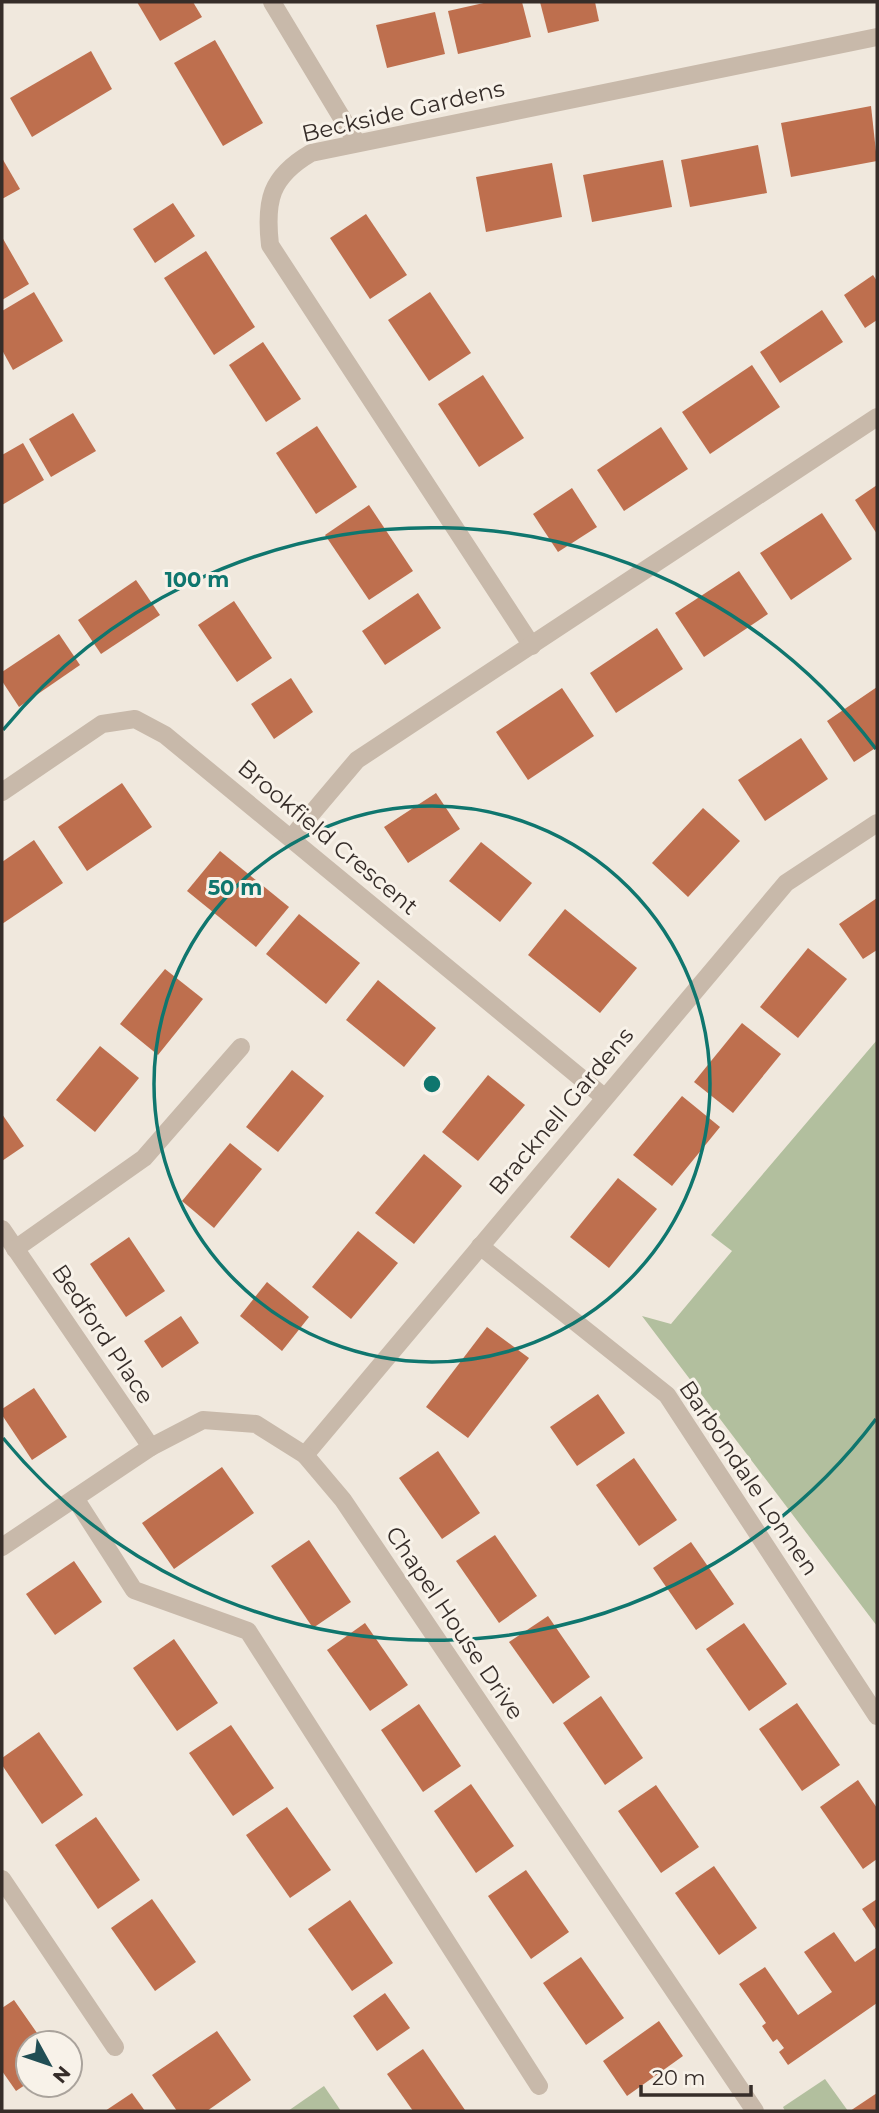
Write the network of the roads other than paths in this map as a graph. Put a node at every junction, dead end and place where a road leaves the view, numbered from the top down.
1 (272, 2) edge
2 (877, 37) edge
3 (357, 142) junction
4 (877, 417) edge
5 (532, 646) junction
6 (2, 792) edge
7 (877, 823) edge
8 (291, 838) junction
9 (241, 1047) dead end
10 (604, 1097) junction
11 (2, 1229) edge
12 (480, 1246) junction
13 (15, 1249) junction
14 (151, 1447) junction
15 (305, 1455) junction
16 (75, 1498) junction
17 (2, 1546) edge
18 (877, 1716) edge
19 (2, 1880) edge
20 (115, 2047) dead end
21 (539, 2086) dead end
22 (755, 2111) edge

1 - 3 street
2 - 3 street, Beckside Gardens
3 - 5 street, Beckside Gardens
4 - 5 street
5 - 8 street
6 - 8 street, Brookfield Crescent
7 - 10 street, Bracknell Gardens
8 - 10 street, Brookfield Crescent
9 - 13 street
10 - 12 street, Bracknell Gardens
11 - 13 street, Bedford Place
12 - 15 street, Bracknell Gardens
12 - 18 street, Barbondale Lonnen
13 - 14 street, Bedford Place
14 - 15 street, Chapel House Drive
14 - 16 street, Chapel House Drive
15 - 22 street, Chapel House Drive
16 - 17 street, Chapel House Drive
16 - 21 street
19 - 20 street

